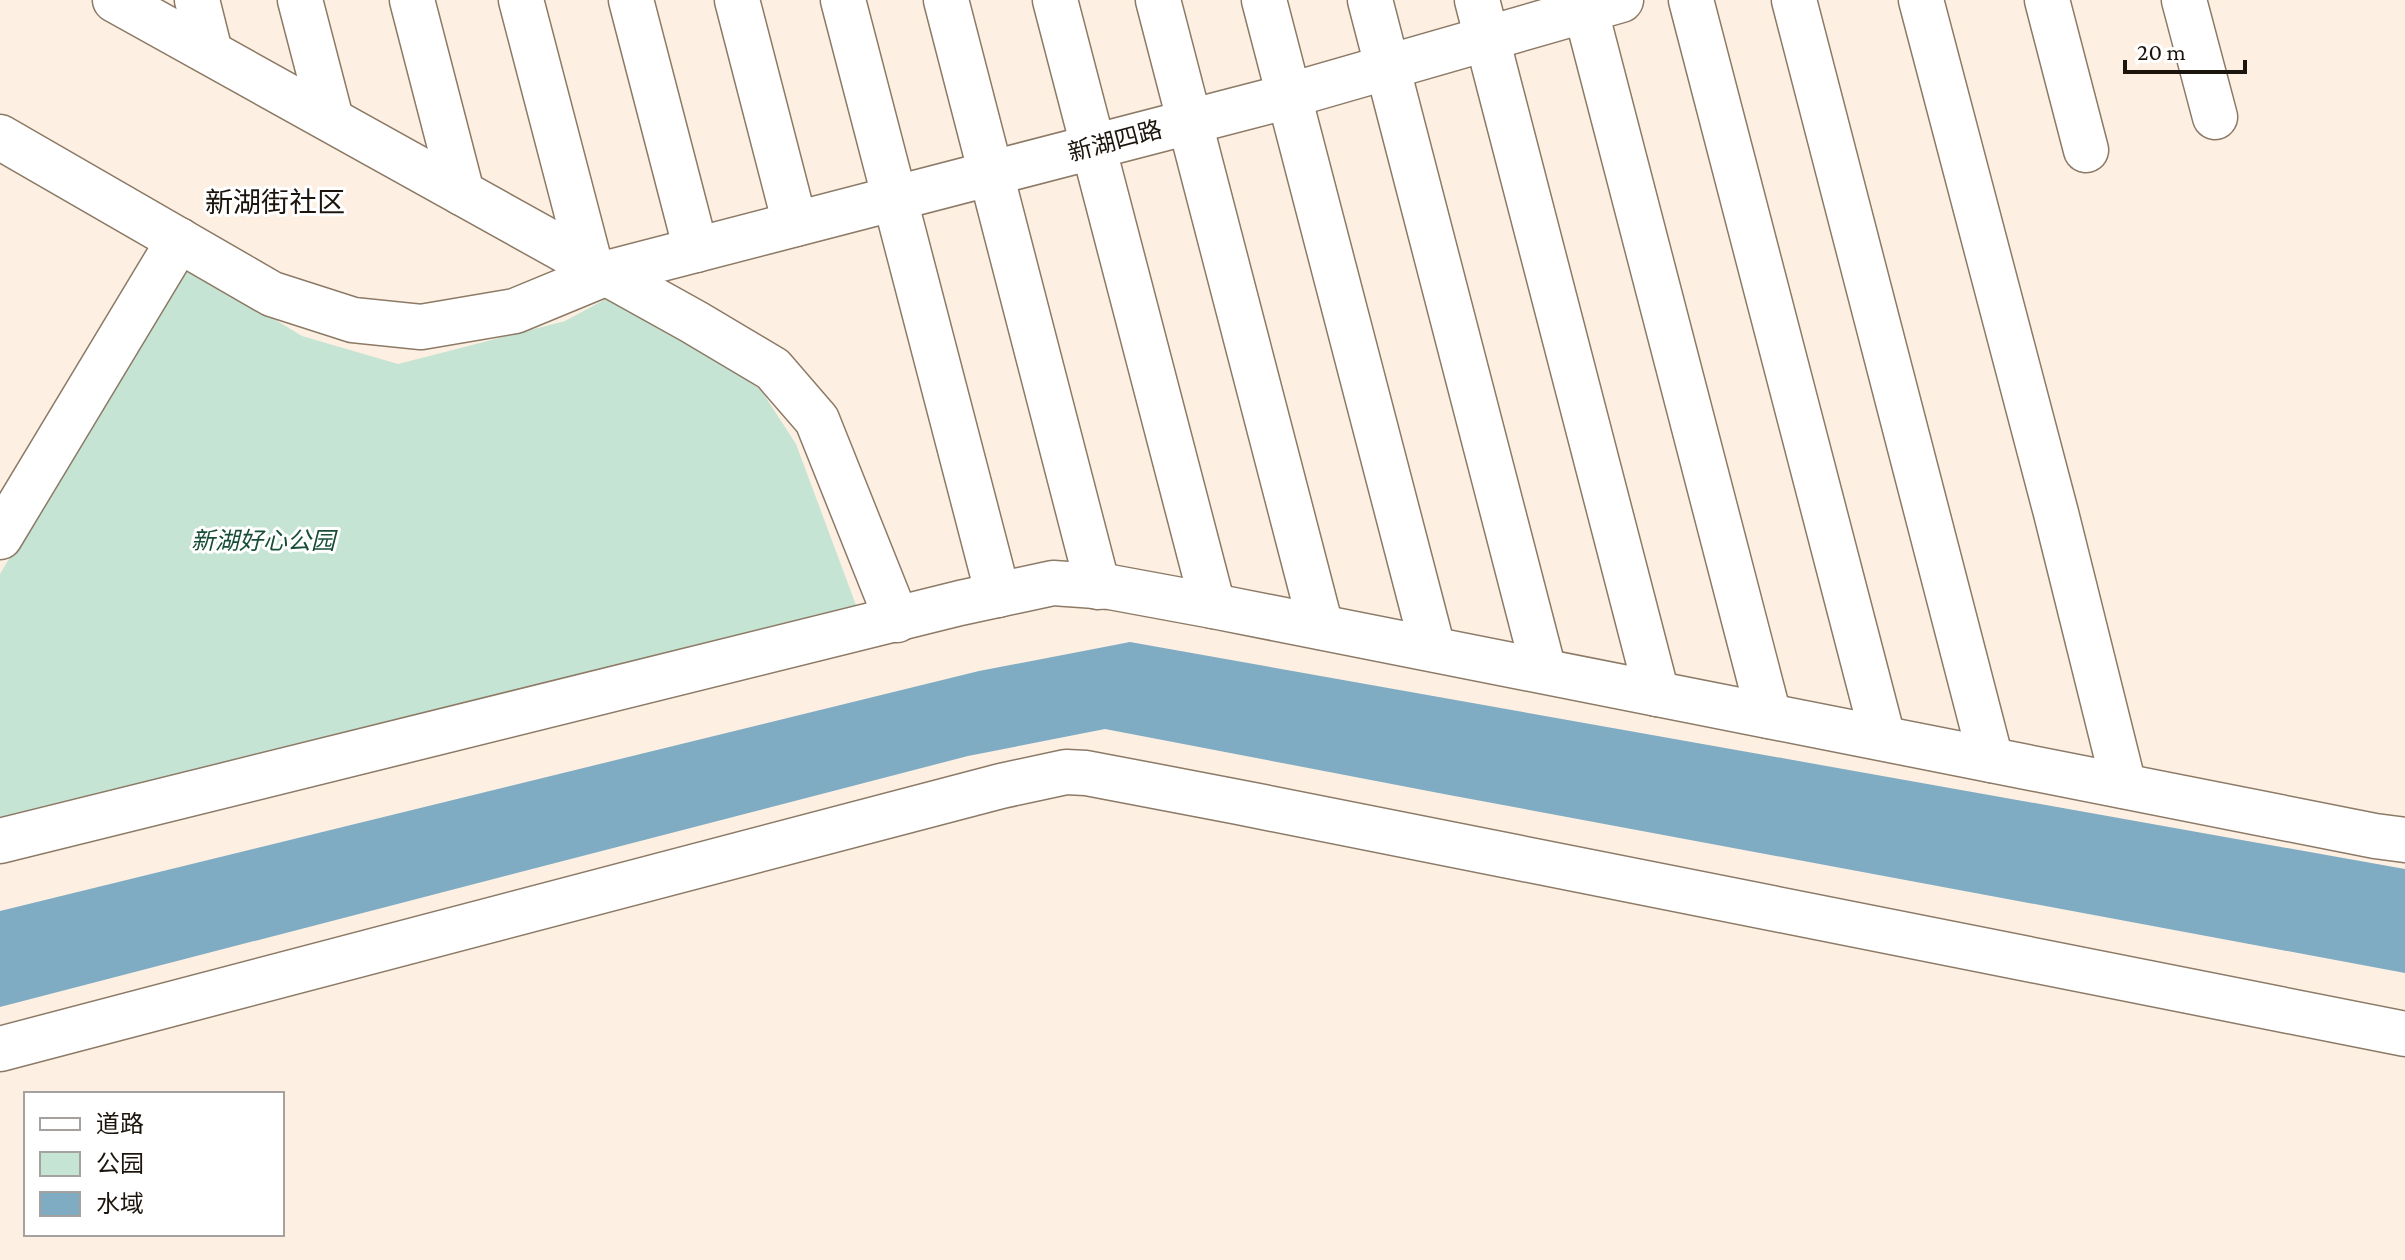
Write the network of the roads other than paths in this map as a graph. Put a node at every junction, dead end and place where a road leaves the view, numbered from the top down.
1 (115, 0) edge
2 (197, 0) edge
3 (300, 0) edge
4 (412, 0) edge
5 (521, 0) edge
6 (631, 0) edge
7 (737, 0) edge
8 (843, 0) edge
9 (946, 0) edge
10 (1055, 0) edge
11 (1158, 0) edge
12 (1264, 0) edge
13 (1370, 0) edge
14 (1691, 0) edge
15 (1794, 0) edge
16 (1921, 0) edge
17 (2047, 0) edge
18 (2184, 0) edge
19 (1596, 3) edge
20 (1482, 19) edge
21 (210, 52) junction
22 (1388, 67) junction
23 (1289, 96) junction
24 (2215, 117) dead end
25 (331, 119) junction
26 (1190, 122) junction
27 (0, 137) edge
28 (1093, 147) junction
29 (2086, 150) dead end
30 (991, 173) junction
31 (462, 193) junction
32 (894, 198) junction
33 (795, 224) junction
34 (179, 240) junction
35 (696, 250) junction
36 (598, 269) junction
37 (0, 537) edge
38 (1098, 587) junction
39 (998, 595) junction
40 (1213, 606) junction
41 (897, 620) junction
42 (1321, 627) junction
43 (1433, 649) junction
44 (1544, 671) junction
45 (1657, 694) junction
46 (1769, 716) junction
47 (1883, 738) junction
48 (1991, 760) junction
49 (2124, 786) junction
50 (2405, 840) edge
51 (0, 841) edge
52 (2405, 1034) edge
53 (0, 1049) edge

1 - 21 street
2 - 21 street
3 - 25 street
4 - 31 street
5 - 36 street
6 - 35 street
7 - 33 street
8 - 32 street
9 - 30 street
10 - 28 street
11 - 26 street
12 - 23 street
13 - 22 street
14 - 47 street
15 - 48 street
16 - 49 street
17 - 29 street
18 - 24 street
19 - 20 street, 新湖四路
19 - 46 street
20 - 22 street, 新湖四路
20 - 45 street
21 - 25 street
22 - 23 street, 新湖四路
22 - 44 street
23 - 26 street, 新湖四路
23 - 43 street
25 - 31 street
26 - 28 street, 新湖四路
26 - 42 street
27 - 34 street, 新湖四路
28 - 30 street, 新湖四路
28 - 40 street
30 - 32 street, 新湖四路
30 - 38 street
31 - 36 street
32 - 33 street, 新湖四路
32 - 39 street
33 - 35 street, 新湖四路
34 - 36 street, 新湖四路
34 - 37 street
35 - 36 street, 新湖四路
36 - 41 street
38 - 39 street
38 - 40 street
39 - 41 street
40 - 42 street
41 - 51 street
42 - 43 street
43 - 44 street
44 - 45 street
45 - 46 street
46 - 47 street
47 - 48 street
48 - 49 street
49 - 50 street
52 - 53 street

